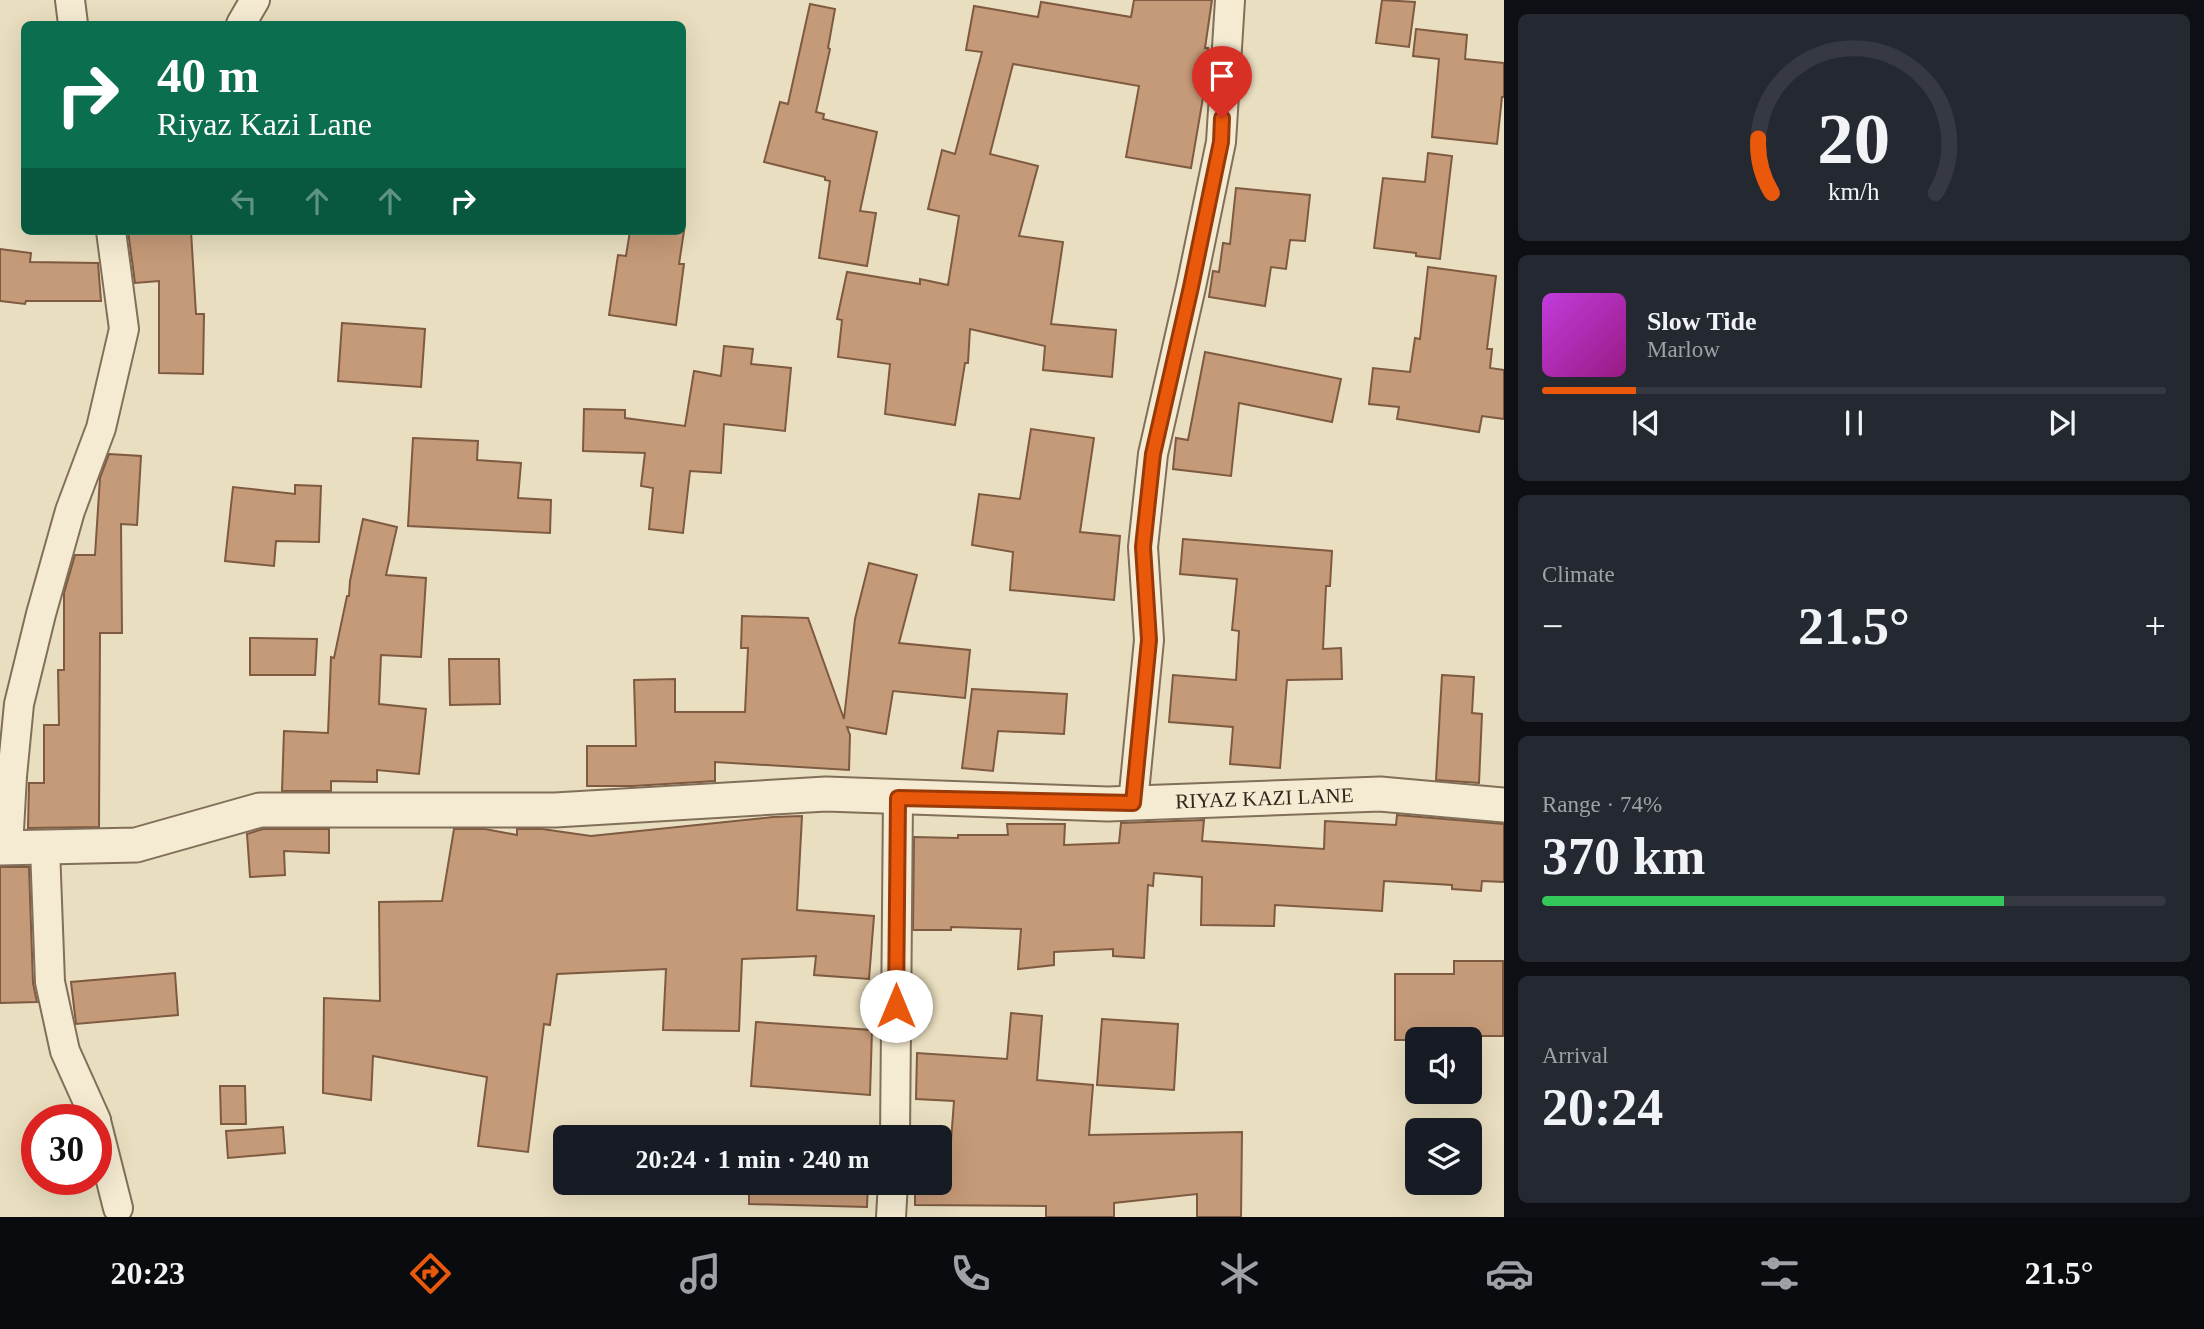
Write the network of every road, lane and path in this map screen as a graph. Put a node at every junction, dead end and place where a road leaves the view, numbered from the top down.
1 (70, 0) edge
2 (256, 0) edge
3 (1230, 0) edge
4 (74, 21) edge
5 (243, 21) edge
6 (112, 235) edge
7 (898, 798) junction
8 (1133, 803) junction
9 (1504, 805) edge
10 (4, 848) edge
11 (46, 848) junction
12 (89, 1104) edge
13 (895, 1125) edge
14 (112, 1184) edge
15 (892, 1195) edge
16 (118, 1208) dead end
17 (891, 1217) edge

1 - 4 street
2 - 5 street
3 - 8 street
6 - 10 street
7 - 8 street, RIYAZ KAZI LANE
7 - 11 street, RIYAZ KAZI LANE
7 - 13 street
8 - 9 street, RIYAZ KAZI LANE
10 - 11 street, RIYAZ KAZI LANE
11 - 12 street
14 - 16 street
15 - 17 street

